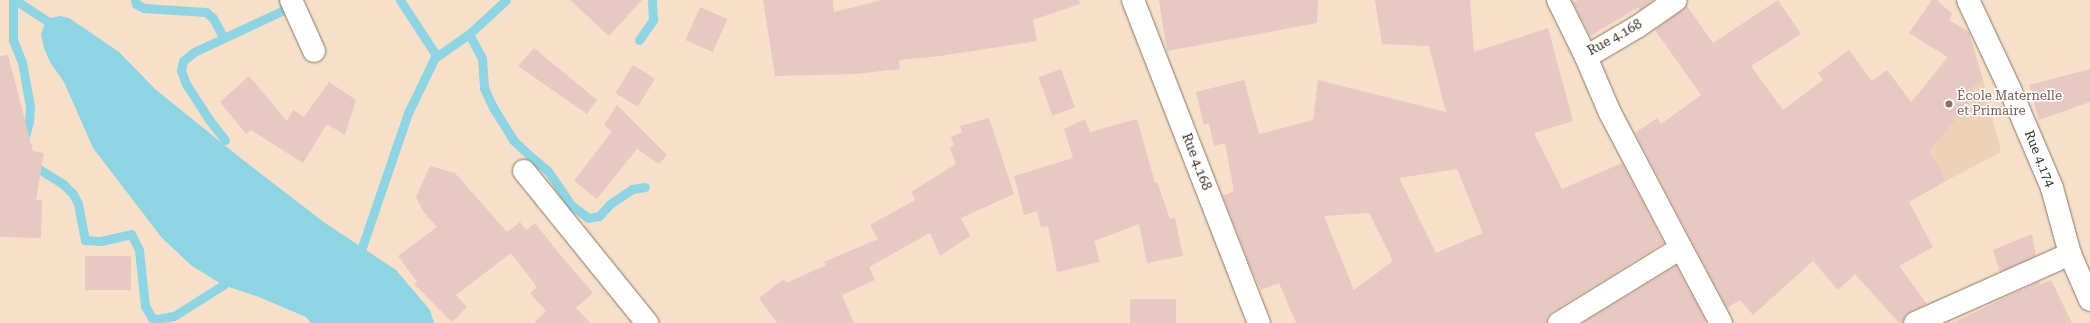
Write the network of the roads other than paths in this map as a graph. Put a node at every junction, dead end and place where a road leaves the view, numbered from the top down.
1 (291, 0) edge
2 (1133, 0) edge
3 (1558, 0) edge
4 (1676, 0) edge
5 (1968, 0) edge
6 (314, 51) dead end
7 (1586, 57) junction
8 (524, 171) dead end
9 (1681, 248) junction
10 (2070, 254) junction
11 (2090, 300) edge
12 (647, 323) edge
13 (1260, 323) edge
14 (1559, 323) edge
15 (1721, 323) edge
16 (1914, 323) edge

1 - 6 street
2 - 13 street, Rue 4.168
3 - 7 street, Rue 4.168
4 - 7 street, Rue 4.168
5 - 10 street, Rue 4.174
7 - 9 street
8 - 12 street
9 - 14 street
9 - 15 street
10 - 11 street, Rue 4.174
10 - 16 street

